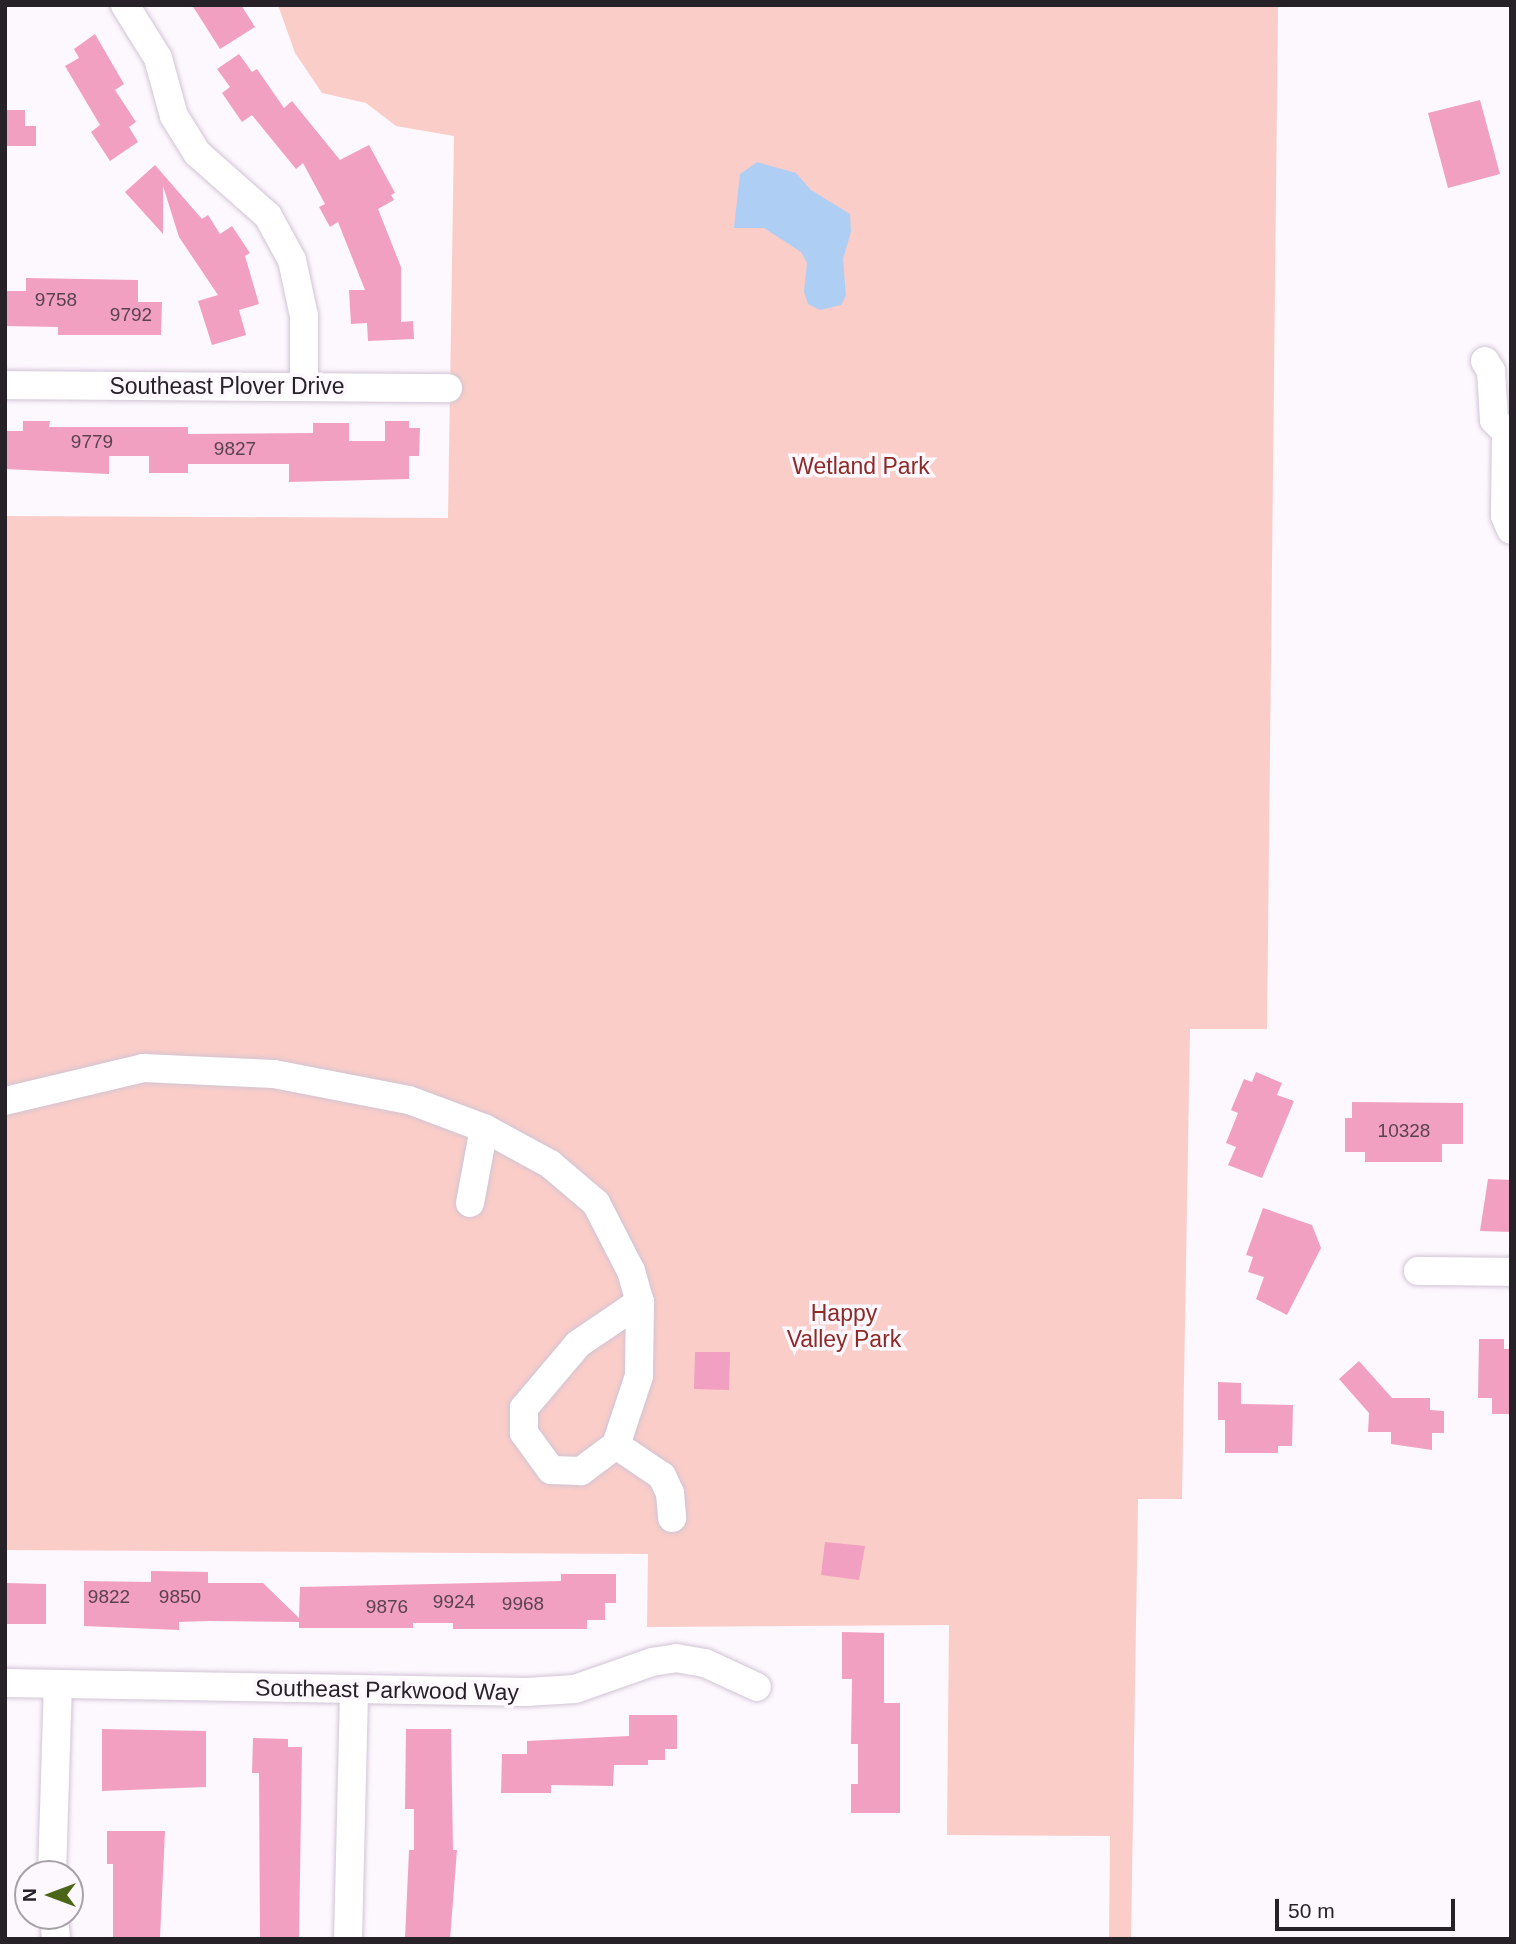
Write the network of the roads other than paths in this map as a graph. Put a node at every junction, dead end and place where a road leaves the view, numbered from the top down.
1 (125, 5) edge
2 (1485, 361) dead end
3 (5, 385) edge
4 (304, 387) junction
5 (449, 388) dead end
6 (1511, 530) edge
7 (5, 1101) edge
8 (484, 1128) junction
9 (470, 1203) dead end
10 (1418, 1271) dead end
11 (1511, 1272) edge
12 (640, 1302) junction
13 (616, 1446) junction
14 (673, 1518) dead end
15 (5, 1684) edge
16 (58, 1684) junction
17 (757, 1687) dead end
18 (354, 1690) junction
19 (52, 1860) edge
20 (348, 1939) edge

1 - 4 street
2 - 6 street
3 - 4 street, Southeast Plover Drive
4 - 5 street, Southeast Plover Drive
7 - 8 street
8 - 9 street
8 - 12 street
10 - 11 street
12 - 13 street
12 - 13 street
13 - 14 street
15 - 16 street, Southeast Parkwood Way
16 - 18 street, Southeast Parkwood Way
16 - 19 street
17 - 18 street, Southeast Parkwood Way
18 - 20 street

